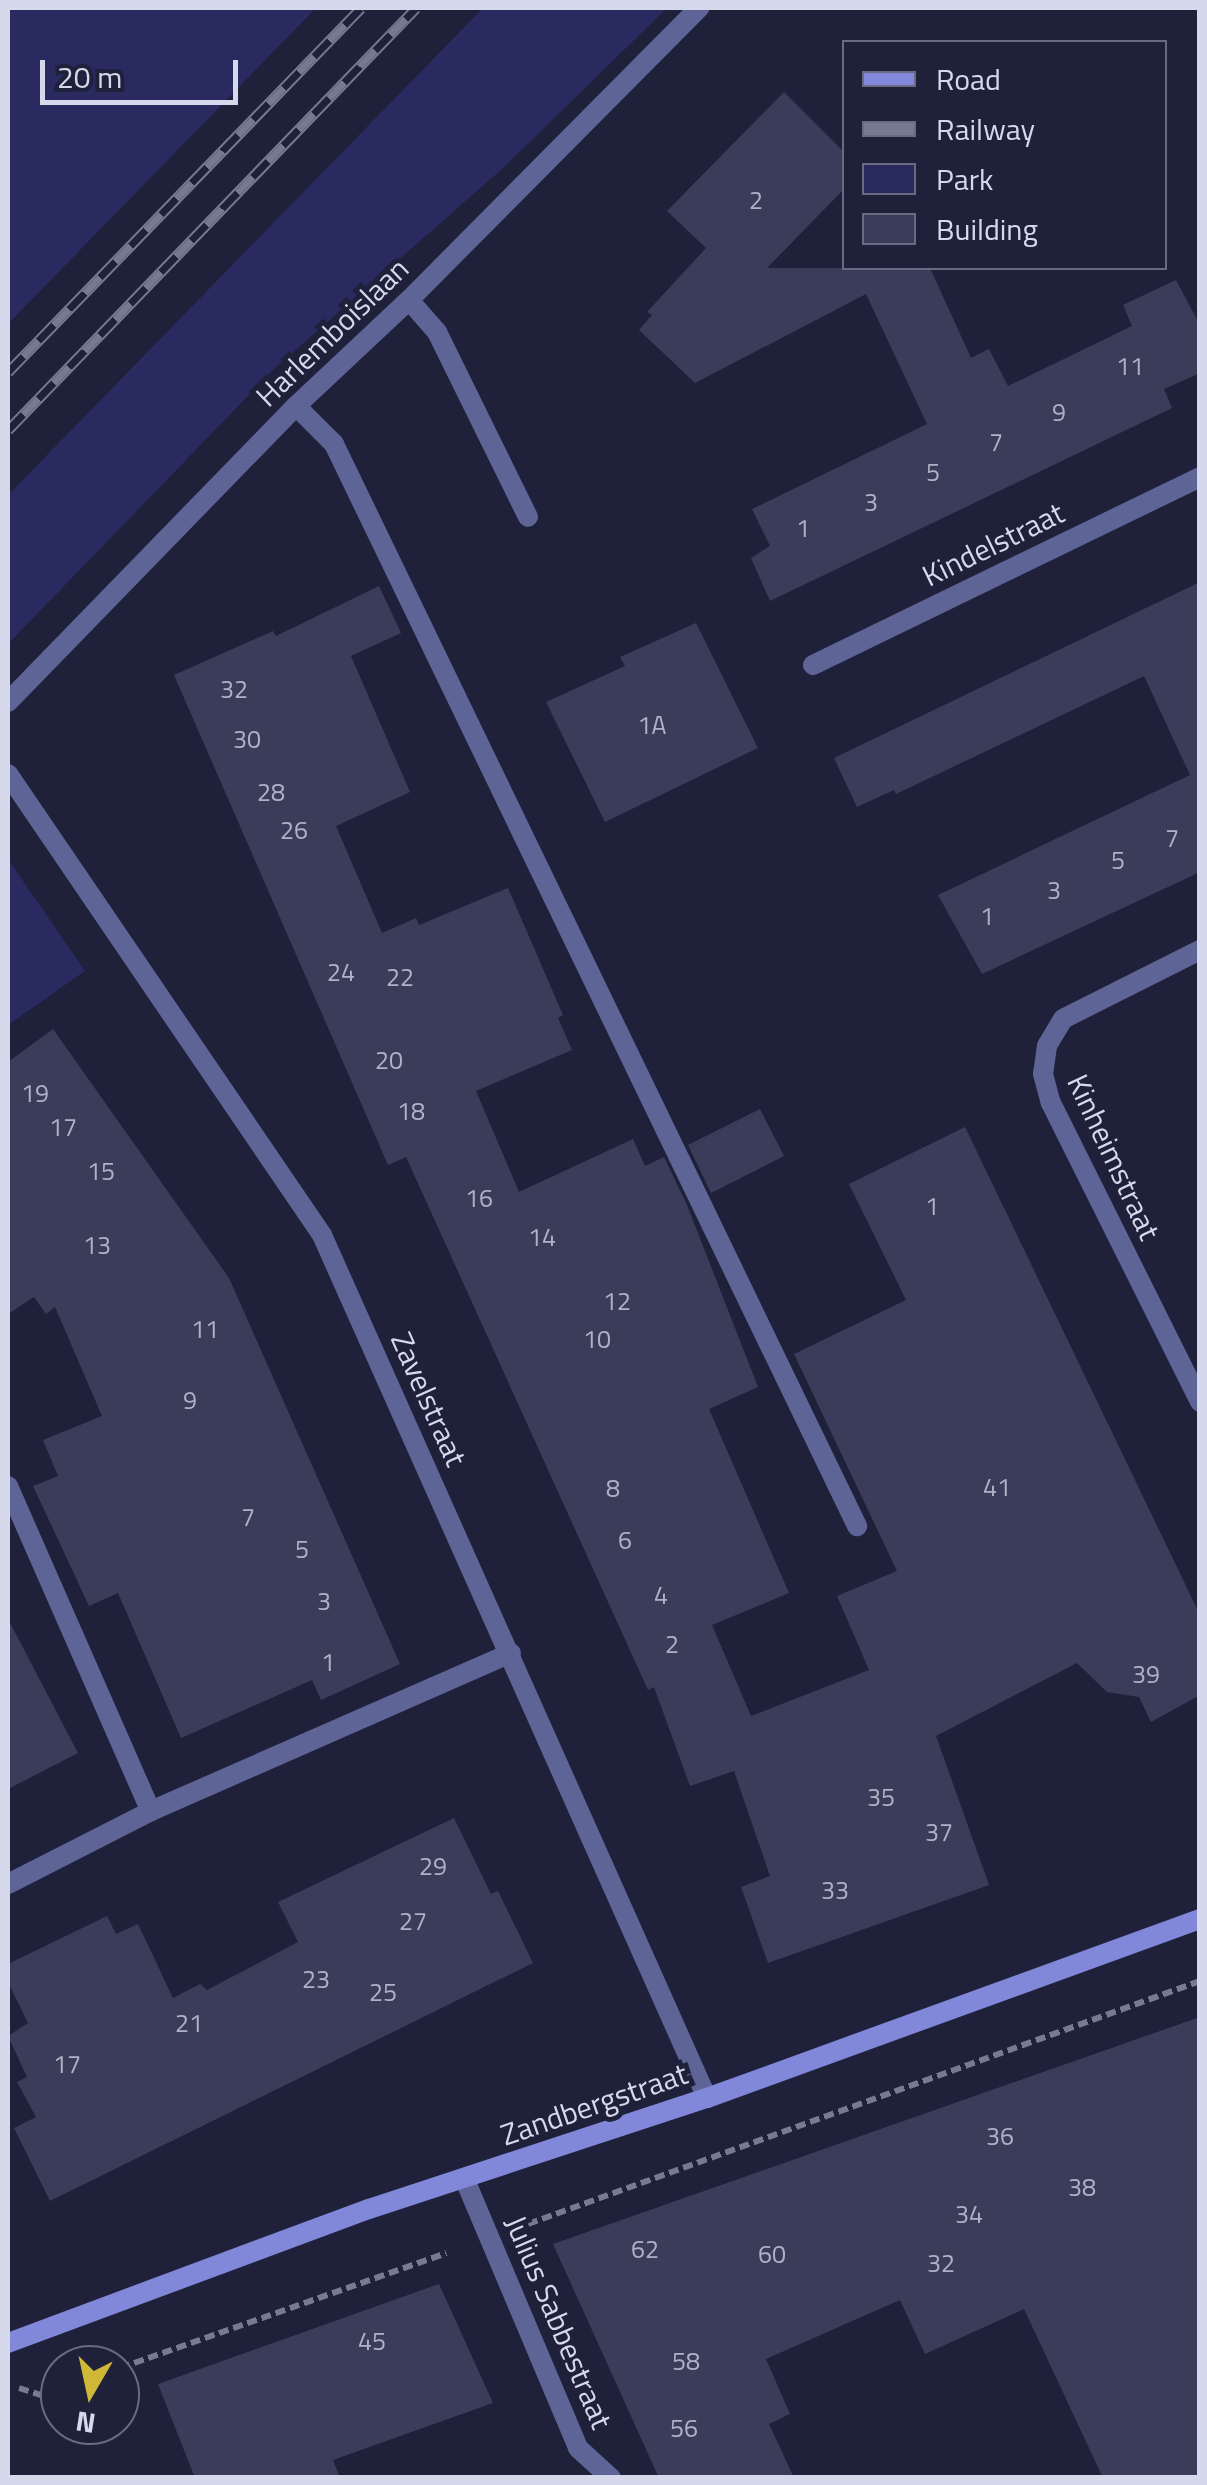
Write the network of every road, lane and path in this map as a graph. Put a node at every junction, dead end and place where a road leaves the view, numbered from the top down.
1 (699, 8) edge
2 (409, 300) junction
3 (296, 406) junction
4 (1200, 478) edge
5 (528, 517) dead end
6 (813, 665) dead end
7 (8, 702) edge
8 (8, 774) edge
9 (1200, 950) edge
10 (1200, 1402) edge
11 (8, 1486) edge
12 (857, 1526) dead end
13 (510, 1653) junction
14 (152, 1812) junction
15 (8, 1884) edge
16 (1200, 1919) edge
17 (1200, 1981) edge
18 (707, 2098) junction
19 (465, 2180) junction
20 (489, 2238) junction
21 (9, 2339) edge
22 (140, 2361) edge
23 (8, 2384) edge
24 (40, 2395) edge
25 (611, 2478) edge

1 - 2 street, Harlemboislaan
2 - 3 street, Harlemboislaan
2 - 5 street
3 - 7 street, Harlemboislaan
3 - 12 street
4 - 6 street, Kindelstraat
8 - 13 street, Zavelstraat
9 - 10 street, Kinheimstraat
11 - 14 street
13 - 14 street
13 - 18 street, Zavelstraat
14 - 15 street
16 - 18 street, Zandbergstraat
17 - 20 path
18 - 19 street, Zandbergstraat
19 - 20 street, Julius Sabbestraat
19 - 21 street, Zandbergstraat
20 - 22 path
20 - 25 street, Julius Sabbestraat
23 - 24 path

